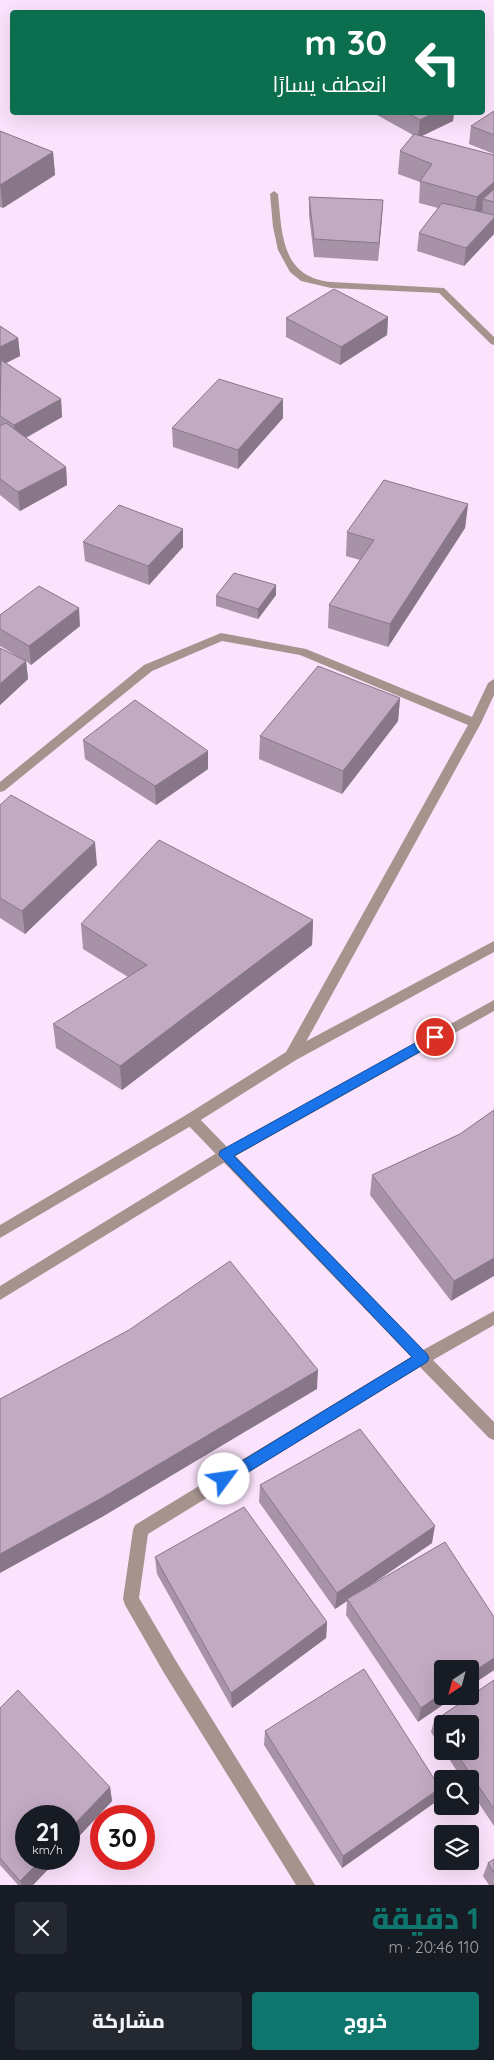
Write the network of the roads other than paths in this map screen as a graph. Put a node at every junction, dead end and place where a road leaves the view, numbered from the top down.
1 (274, 194) dead end
2 (494, 342) edge
3 (494, 683) edge
4 (475, 723) junction
5 (0, 788) edge
6 (494, 946) edge
7 (494, 1005) edge
8 (291, 1056) junction
9 (191, 1119) junction
10 (225, 1155) junction
11 (2, 1228) edge
12 (0, 1294) edge
13 (494, 1318) edge
14 (422, 1358) junction
15 (494, 1432) edge
16 (306, 1885) edge

1 - 2 street
3 - 4 street
4 - 5 street
4 - 8 street
6 - 8 street
7 - 10 street
8 - 9 street
9 - 10 street
9 - 11 street
10 - 12 street
10 - 14 street
13 - 14 street
14 - 15 street
14 - 16 street

